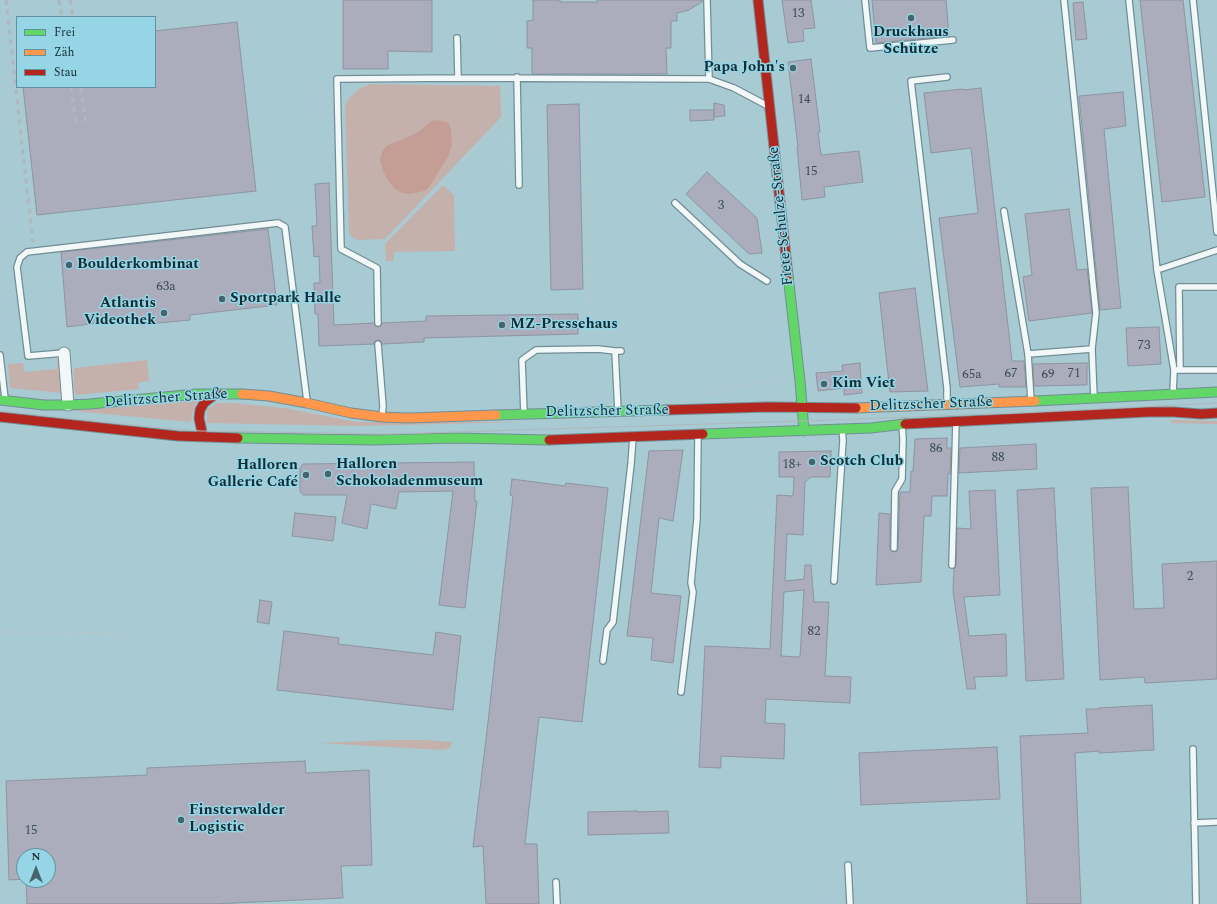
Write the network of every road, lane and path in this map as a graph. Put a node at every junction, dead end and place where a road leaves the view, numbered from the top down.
1 (707, 0) edge
2 (758, 0) edge
3 (865, 0) edge
4 (1064, 0) edge
5 (1129, 0) edge
6 (1193, 0) edge
7 (457, 38) dead end
8 (953, 40) dead end
9 (502, 77) junction
10 (947, 77) dead end
11 (458, 78) junction
12 (517, 78) junction
13 (585, 78) junction
14 (709, 79) junction
15 (770, 107) junction
16 (504, 118) junction
17 (456, 168) junction
18 (506, 178) dead end
19 (519, 185) dead end
20 (675, 203) dead end
21 (1004, 211) dead end
22 (1217, 232) edge
23 (1217, 250) edge
24 (458, 265) dead end
25 (377, 268) junction
26 (1157, 270) junction
27 (767, 281) dead end
28 (1217, 287) edge
29 (378, 323) dead end
30 (148, 343) dead end
31 (378, 344) dead end
32 (598, 349) junction
33 (1092, 349) junction
34 (64, 353) joint
35 (1028, 354) junction
36 (0, 355) edge
37 (1174, 370) junction
38 (1180, 370) junction
39 (1217, 370) edge
40 (800, 381) junction
41 (1217, 392) edge
42 (217, 393) junction
43 (1173, 394) junction
44 (699, 395) dead end
45 (155, 398) junction
46 (1094, 398) junction
47 (3, 401) edge
48 (1031, 401) junction
49 (307, 403) junction
50 (68, 405) junction
51 (947, 405) junction
52 (802, 408) junction
53 (618, 412) junction
54 (1217, 413) edge
55 (524, 415) junction
56 (0, 417) edge
57 (382, 417) junction
58 (956, 421) junction
59 (902, 424) junction
60 (842, 429) junction
61 (804, 432) junction
62 (698, 435) junction
63 (633, 436) junction
64 (203, 437) junction
65 (894, 548) dead end
66 (952, 565) dead end
67 (834, 581) dead end
68 (0, 632) edge
69 (603, 661) dead end
70 (681, 692) dead end
71 (120, 731) dead end
72 (1193, 749) dead end
73 (1217, 822) edge
74 (1194, 823) junction
75 (848, 865) dead end
76 (556, 882) dead end
77 (557, 904) edge
78 (850, 904) edge
79 (1196, 904) edge

1 - 14 lane
2 - 15 main road, Fiete-Schulze-Straße
3 - 8 lane
4 - 33 lane
5 - 26 lane
6 - 22 lane
7 - 11 lane
9 - 11 lane
9 - 12 lane
9 - 16 path
10 - 51 lane
11 - 25 lane
12 - 13 lane
12 - 19 lane
13 - 14 lane
13 - 32 path
14 - 15 lane
15 - 40 main road, Fiete-Schulze-Straße
16 - 17 path
16 - 18 path
17 - 24 path
17 - 25 path
20 - 27 lane
21 - 35 lane
23 - 26 lane
25 - 29 lane
26 - 37 lane
28 - 38 lane
30 - 45 path
31 - 57 lane
32 - 53 lane
32 - 55 lane
33 - 35 lane
33 - 46 lane
34 - 49 lane
34 - 50 street
35 - 48 lane
36 - 47 lane
37 - 38 lane
37 - 43 lane
38 - 39 lane
40 - 44 path
40 - 52 main road, Fiete-Schulze-Straße
41 - 43 main road, Delitzscher Straße
42 - 45 main road, Delitzscher Straße
42 - 49 main road, Delitzscher Straße
42 - 64 main road
43 - 46 main road, Delitzscher Straße
45 - 50 main road, Delitzscher Straße
46 - 48 main road, Delitzscher Straße
47 - 50 main road, Delitzscher Straße
48 - 51 main road, Delitzscher Straße
49 - 57 main road, Delitzscher Straße
51 - 52 main road, Delitzscher Straße
52 - 53 main road, Delitzscher Straße
52 - 61 main road, Fiete-Schulze-Straße
53 - 55 main road, Delitzscher Straße
54 - 58 main road, Delitzscher Straße
55 - 57 main road, Delitzscher Straße
56 - 64 main road, Delitzscher Straße
58 - 59 main road, Delitzscher Straße
58 - 66 lane
59 - 60 main road, Delitzscher Straße
59 - 65 lane
60 - 61 main road, Delitzscher Straße
60 - 67 lane
61 - 62 main road, Delitzscher Straße
62 - 63 main road, Delitzscher Straße
62 - 70 lane
63 - 64 main road, Delitzscher Straße
63 - 69 lane
68 - 71 path
72 - 74 lane
73 - 74 lane
74 - 79 lane
75 - 78 lane
76 - 77 lane

